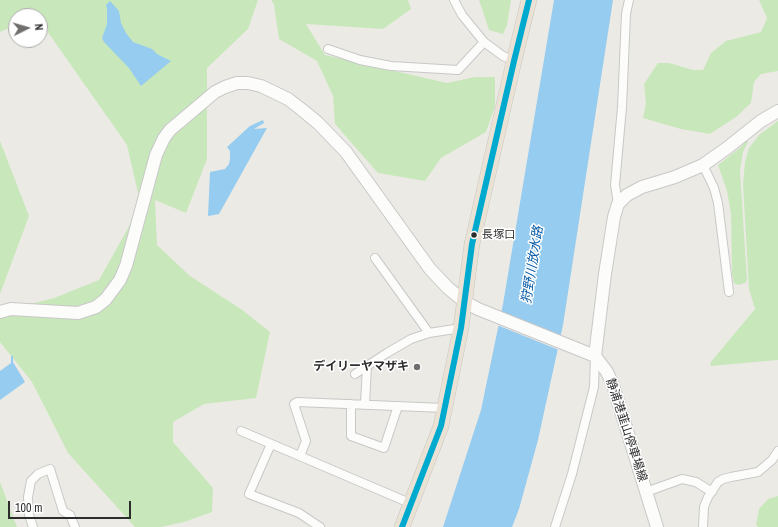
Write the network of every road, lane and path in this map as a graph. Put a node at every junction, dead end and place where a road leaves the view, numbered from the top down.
1 (454, 0) edge
2 (529, 0) edge
3 (629, 0) edge
4 (484, 42) junction
5 (328, 49) dead end
6 (514, 61) junction
7 (778, 111) edge
8 (702, 165) junction
9 (618, 204) junction
10 (375, 258) dead end
11 (729, 292) dead end
12 (465, 302) junction
13 (0, 312) edge
14 (461, 328) junction
15 (429, 334) junction
16 (595, 356) junction
17 (367, 366) junction
18 (355, 374) dead end
19 (351, 404) junction
20 (365, 404) junction
21 (398, 406) junction
22 (445, 408) junction
23 (241, 432) dead end
24 (271, 444) junction
25 (778, 451) edge
26 (300, 456) junction
27 (646, 492) junction
28 (712, 492) junction
29 (412, 504) junction
30 (33, 527) edge
31 (74, 527) edge
32 (320, 527) edge
33 (402, 527) edge
34 (555, 527) edge
35 (657, 527) edge
36 (703, 527) edge

1 - 4 street
2 - 6 highway
3 - 9 street
4 - 5 street
4 - 6 street
6 - 12 highway
7 - 8 street
8 - 9 street
8 - 11 street
9 - 16 street
10 - 15 street
12 - 13 street
12 - 14 highway
12 - 16 street
14 - 15 street
14 - 22 highway
15 - 17 street
16 - 27 street, 静浦港韮山停車場線
16 - 34 street
17 - 18 street
17 - 20 street
19 - 20 street
19 - 21 street
19 - 26 street
20 - 21 street
21 - 22 street
22 - 29 highway
23 - 24 street
24 - 26 street
24 - 32 street
25 - 28 street
26 - 29 street
27 - 28 street
27 - 35 street, 静浦港韮山停車場線
28 - 36 street
29 - 33 highway
30 - 31 street

